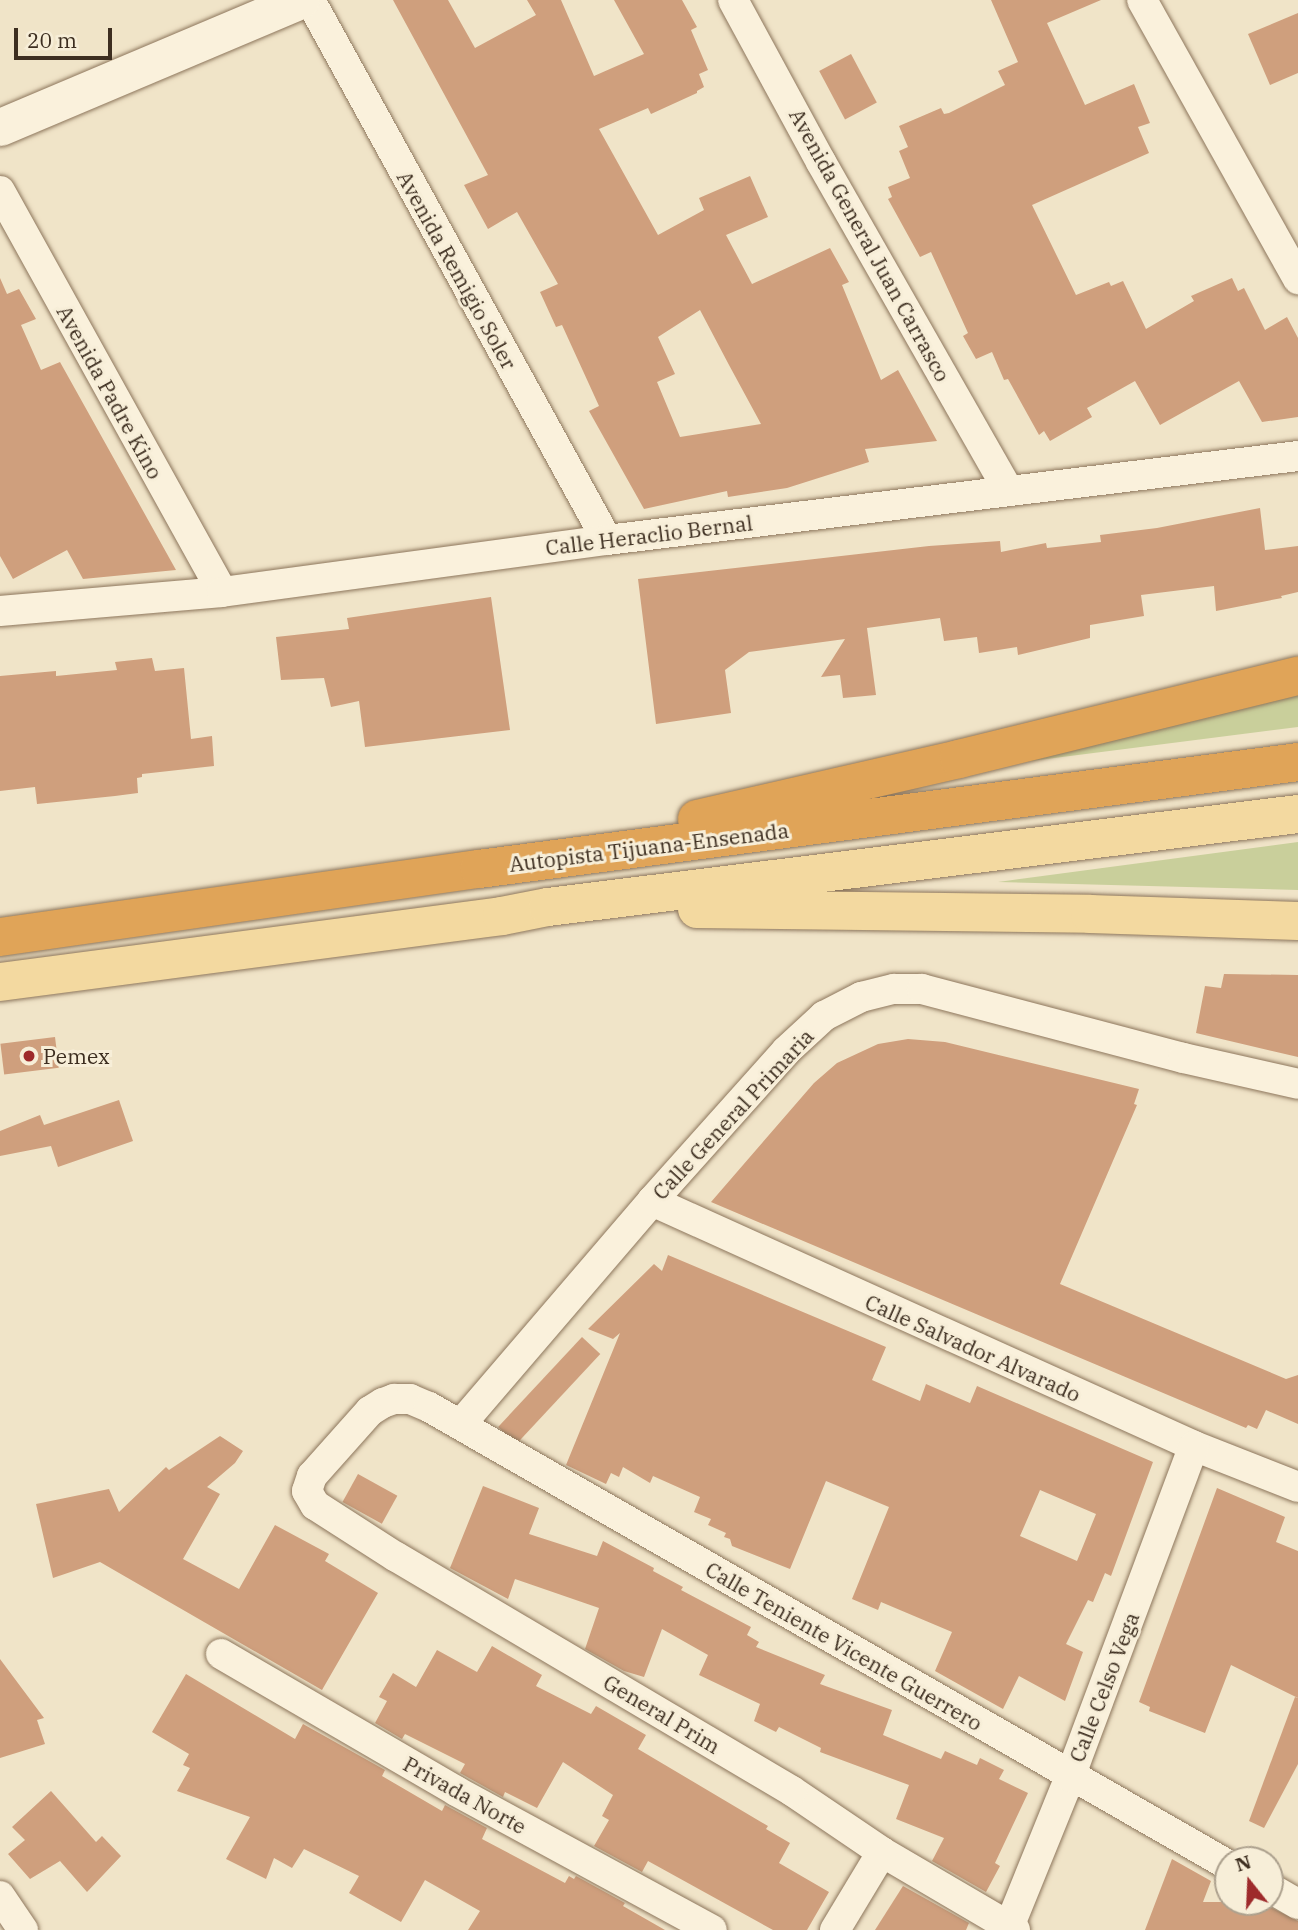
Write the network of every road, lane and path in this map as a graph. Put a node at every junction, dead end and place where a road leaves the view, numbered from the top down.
1 (300, 0) edge
2 (310, 0) edge
3 (733, 0) edge
4 (1142, 0) edge
5 (0, 127) edge
6 (0, 191) edge
7 (1298, 279) edge
8 (1298, 456) edge
9 (1008, 490) junction
10 (607, 540) junction
11 (222, 592) junction
12 (0, 611) edge
13 (1298, 676) edge
14 (1298, 762) edge
15 (1298, 814) edge
16 (479, 869) junction
17 (548, 908) junction
18 (1298, 920) edge
19 (0, 937) edge
20 (0, 982) edge
21 (1298, 1084) edge
22 (652, 1201) junction
23 (461, 1424) junction
24 (1194, 1446) junction
25 (1298, 1487) edge
26 (221, 1654) dead end
27 (1070, 1777) junction
28 (882, 1852) junction
29 (1214, 1857) edge
30 (0, 1896) edge
31 (1012, 1928) edge
32 (23, 1930) edge
33 (712, 1930) edge
34 (835, 1930) edge

1 - 5 street
2 - 10 street, Avenida Remigio Soler
3 - 9 street, Avenida General Juan Carrasco
4 - 7 street
6 - 11 street, Avenida Padre Kino
8 - 9 street, Calle Heraclio Bernal
9 - 10 street, Calle Heraclio Bernal
10 - 11 street, Calle Heraclio Bernal
11 - 12 street, Calle Heraclio Bernal
13 - 16 highway
14 - 16 highway, Autopista Tijuana-Ensenada
15 - 17 main road
16 - 19 highway, Autopista Tijuana-Ensenada
17 - 18 main road
17 - 20 main road
21 - 22 street, Calle General Primaria
22 - 23 street, Calle General Primaria
22 - 24 street, Calle Salvador Alvarado
23 - 27 street, Calle Teniente Vicente Guerrero
23 - 28 street, General Prim
24 - 25 street, Calle Salvador Alvarado
24 - 27 street, Calle Celso Vega
26 - 33 street, Privada Norte
27 - 29 street, Calle Teniente Vicente Guerrero
27 - 31 street, Calle Celso Vega
28 - 31 street, General Prim
28 - 34 street
30 - 32 street

